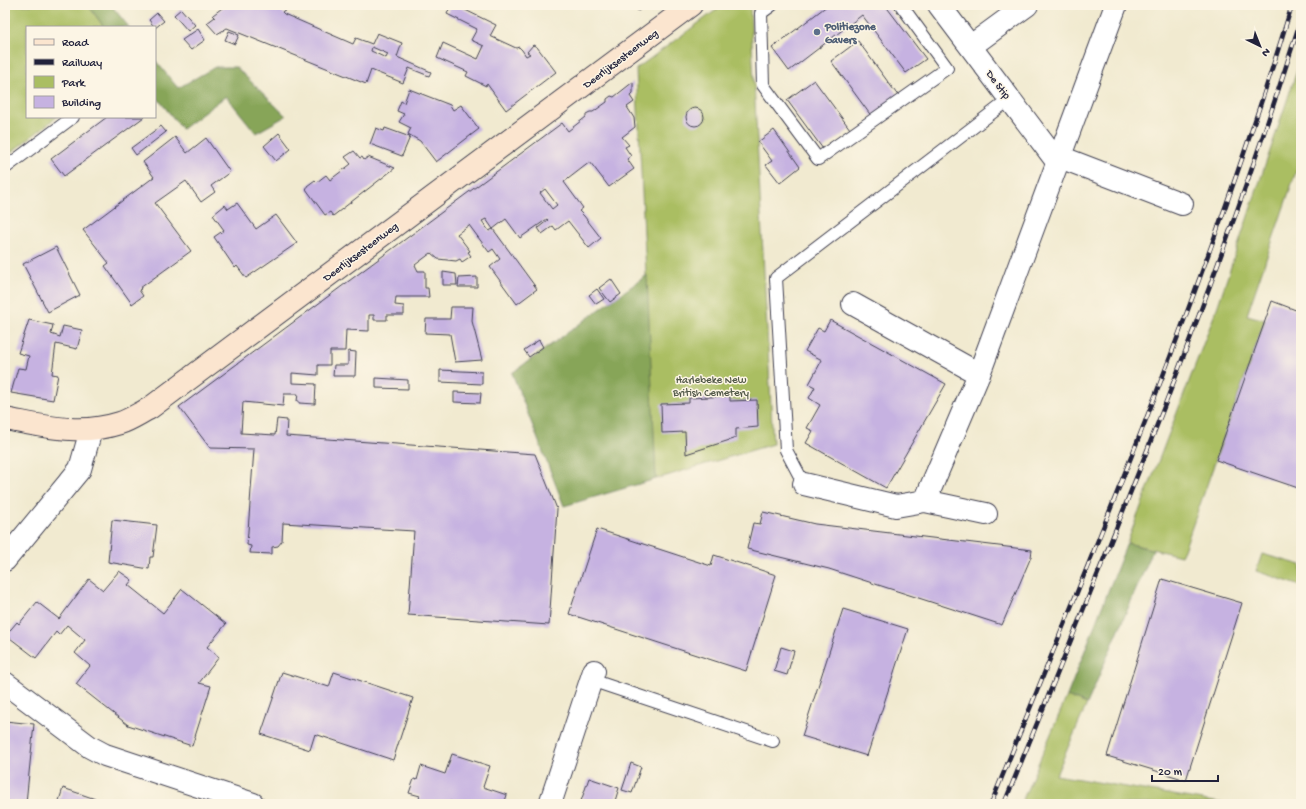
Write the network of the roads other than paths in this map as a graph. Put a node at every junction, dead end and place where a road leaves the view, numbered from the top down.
1 (691, 5) edge
2 (772, 5) edge
3 (901, 5) edge
4 (939, 5) edge
5 (1027, 5) edge
6 (1116, 5) edge
7 (971, 46) junction
8 (1010, 99) junction
9 (72, 118) edge
10 (1059, 160) junction
11 (5, 168) edge
12 (1182, 204) dead end
13 (853, 304) dead end
14 (980, 374) junction
15 (5, 418) edge
16 (92, 430) junction
17 (804, 484) joint
18 (925, 501) junction
19 (986, 514) dead end
20 (5, 560) edge
21 (593, 676) joint
22 (5, 683) edge
23 (773, 741) dead end
24 (253, 804) edge
25 (550, 804) edge

1 - 16 main road, Deerlijksesteenweg
2 - 3 lane
4 - 7 street, De Stip
5 - 7 street
6 - 10 street
7 - 8 street, De Stip
8 - 10 street, De Stip
8 - 17 lane
9 - 11 lane
10 - 12 street
10 - 14 street
13 - 14 street
14 - 18 street
15 - 16 main road, Deerlijksesteenweg
16 - 20 street
17 - 18 street
18 - 19 street
21 - 23 lane
21 - 25 street
22 - 24 street

